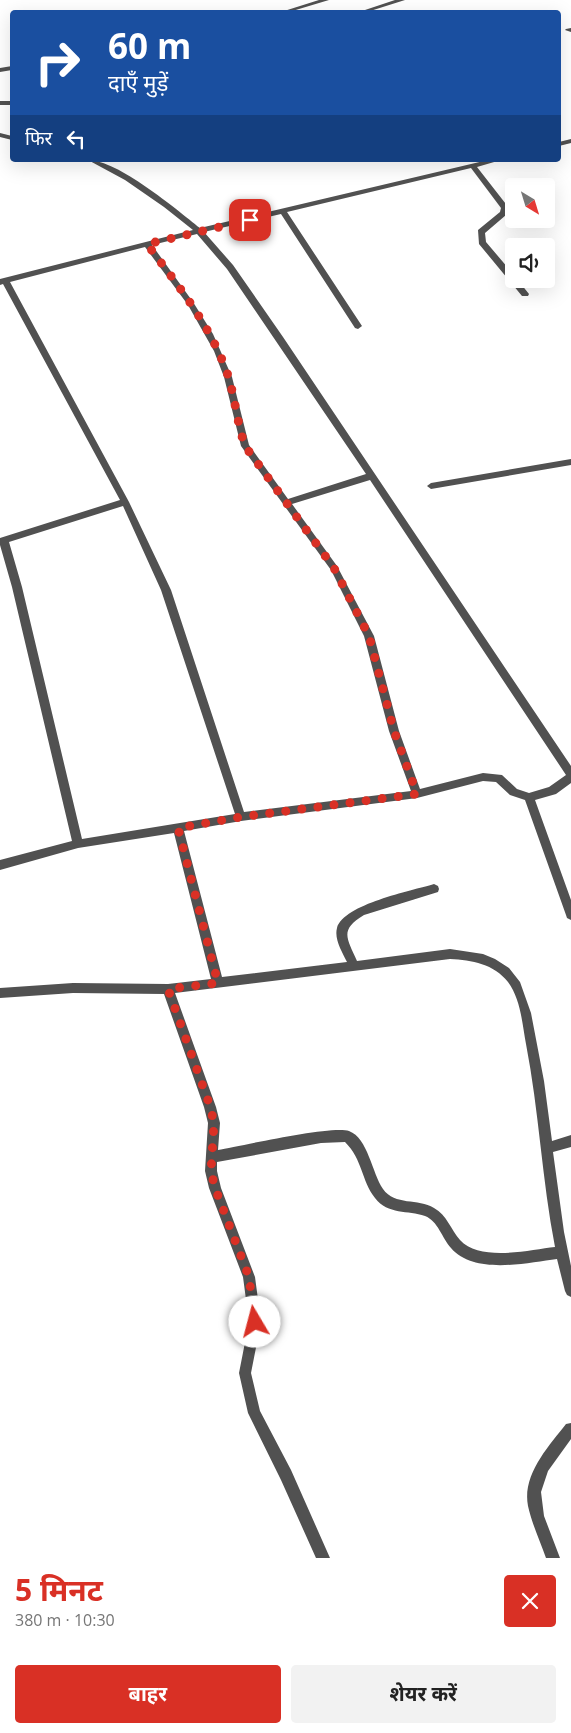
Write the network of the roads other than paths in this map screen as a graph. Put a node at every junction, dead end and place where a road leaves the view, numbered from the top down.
1 (326, 0) edge
2 (402, 0) edge
3 (291, 10) edge
4 (369, 10) edge
5 (96, 162) edge
6 (489, 162) edge
7 (473, 166) junction
8 (283, 212) junction
9 (199, 231) junction
10 (147, 244) junction
11 (2, 281) edge
12 (525, 294) dead end
13 (358, 326) dead end
14 (571, 462) edge
15 (371, 476) junction
16 (431, 486) dead end
17 (125, 502) junction
18 (286, 503) junction
19 (2, 541) edge
20 (571, 775) edge
21 (417, 794) junction
22 (529, 797) junction
23 (241, 817) junction
24 (178, 828) junction
25 (78, 844) junction
26 (0, 865) edge
27 (434, 889) dead end
28 (571, 915) edge
29 (354, 966) junction
30 (218, 983) junction
31 (168, 989) junction
32 (0, 994) edge
33 (571, 1141) edge
34 (547, 1148) junction
35 (212, 1157) junction
36 (562, 1252) junction
37 (571, 1291) edge
38 (571, 1429) edge
39 (323, 1558) edge
40 (554, 1558) edge

1 - 3 street
2 - 4 street
5 - 9 street
6 - 7 street
7 - 8 street
7 - 12 street
8 - 9 street
8 - 13 street
9 - 10 street
9 - 15 street
10 - 11 street
10 - 18 street
11 - 17 street
14 - 16 street
15 - 18 street
15 - 20 street
17 - 19 street
17 - 23 street
18 - 21 street
19 - 25 street
20 - 22 street
21 - 22 street
21 - 23 street
22 - 28 street
23 - 24 street
24 - 25 street
24 - 30 street
25 - 26 street
27 - 29 street
29 - 30 street
29 - 34 street
30 - 31 street
31 - 32 street
31 - 35 street
33 - 34 street
34 - 36 street
35 - 36 street
35 - 39 street
36 - 37 street
38 - 40 street

